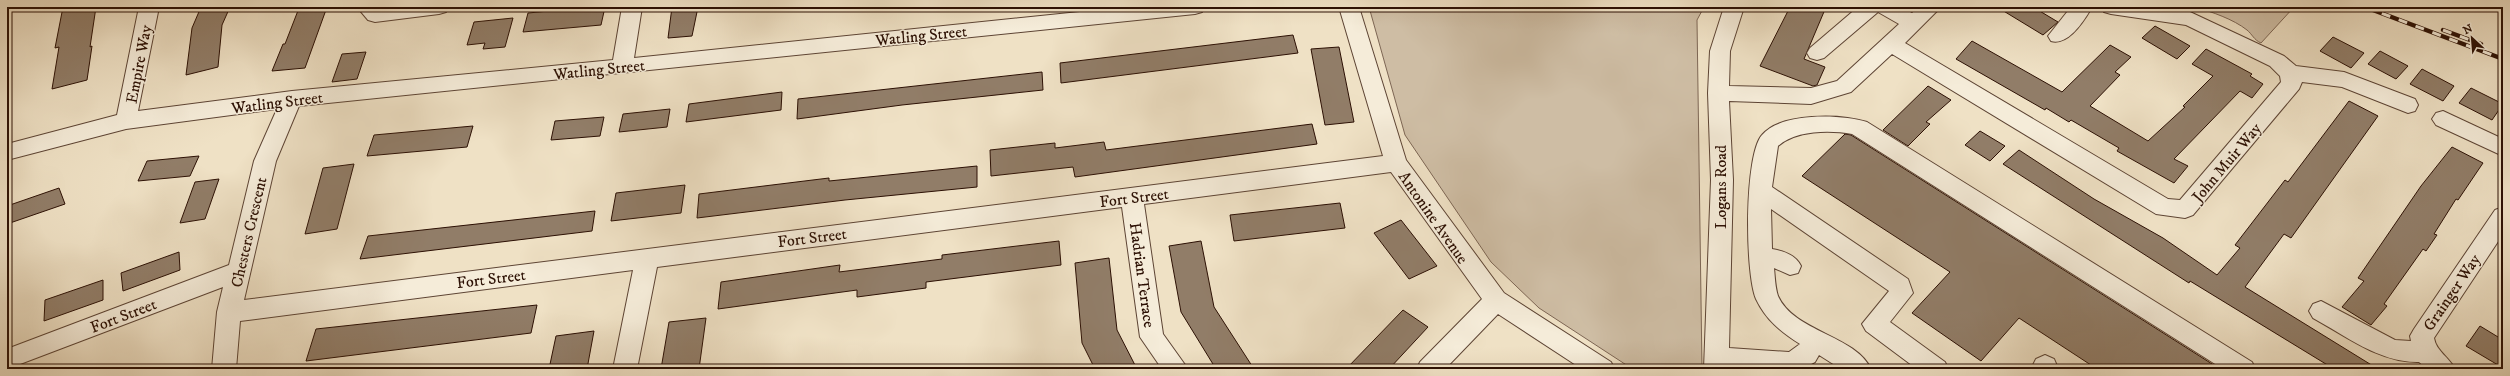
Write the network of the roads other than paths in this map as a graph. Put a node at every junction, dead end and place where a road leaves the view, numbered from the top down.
1 (149, 7) edge
2 (367, 7) edge
3 (439, 7) edge
4 (632, 7) edge
5 (1195, 7) edge
6 (1349, 7) edge
7 (1734, 7) edge
8 (1871, 7) edge
9 (1884, 7) edge
10 (1931, 7) edge
11 (2082, 7) edge
12 (2111, 7) edge
13 (1075, 13) edge
14 (1913, 24) junction
15 (2058, 36) dead end
16 (1891, 44) junction
17 (1817, 53) dead end
18 (622, 67) junction
19 (2290, 73) junction
20 (1718, 93) junction
21 (292, 99) junction
22 (2408, 105) dead end
23 (2443, 118) dead end
24 (126, 121) junction
25 (2503, 148) edge
26 (7, 152) edge
27 (1396, 163) junction
28 (1761, 191) junction
29 (1132, 197) junction
30 (2503, 216) edge
31 (1761, 257) junction
32 (647, 258) junction
33 (1790, 266) dead end
34 (239, 271) junction
35 (1496, 300) junction
36 (2321, 311) dead end
37 (229, 312) junction
38 (1815, 340) junction
39 (2424, 351) junction
40 (7, 360) edge
41 (1716, 363) edge
42 (224, 369) edge
43 (625, 369) edge
44 (1176, 369) edge
45 (1429, 369) edge
46 (1602, 369) edge
47 (1859, 369) edge
48 (1936, 369) edge
49 (2243, 369) edge
50 (2443, 369) edge

1 - 24 street, Empire Way
2 - 3 street
4 - 18 street
5 - 13 street, Watling Street
6 - 27 street, Antonine Avenue
7 - 20 street, Logans Road
8 - 17 street
9 - 14 street
10 - 14 street
11 - 15 street
12 - 19 street
13 - 18 street, Watling Street
14 - 16 street
16 - 19 street, John Muir Way
16 - 20 street
18 - 21 street, Watling Street
19 - 22 street
20 - 41 street, Logans Road
21 - 24 street, Watling Street
21 - 34 street, Chesters Crescent
23 - 25 street
24 - 26 street, Watling Street
27 - 29 street, Fort Street
27 - 35 street, Antonine Avenue
28 - 31 street
28 - 48 street
28 - 49 street
29 - 32 street, Fort Street
29 - 44 street, Hadrian Terrace
30 - 39 street, Grainger Way
31 - 33 street
31 - 38 street
32 - 37 street, Fort Street
32 - 43 street
34 - 37 street, Chesters Crescent
34 - 40 street, Fort Street
35 - 45 street
35 - 46 street, Antonine Avenue
36 - 39 street, Grainger Way
37 - 42 street, Chesters Crescent
38 - 41 street
38 - 47 street
39 - 50 street, Grainger Way

